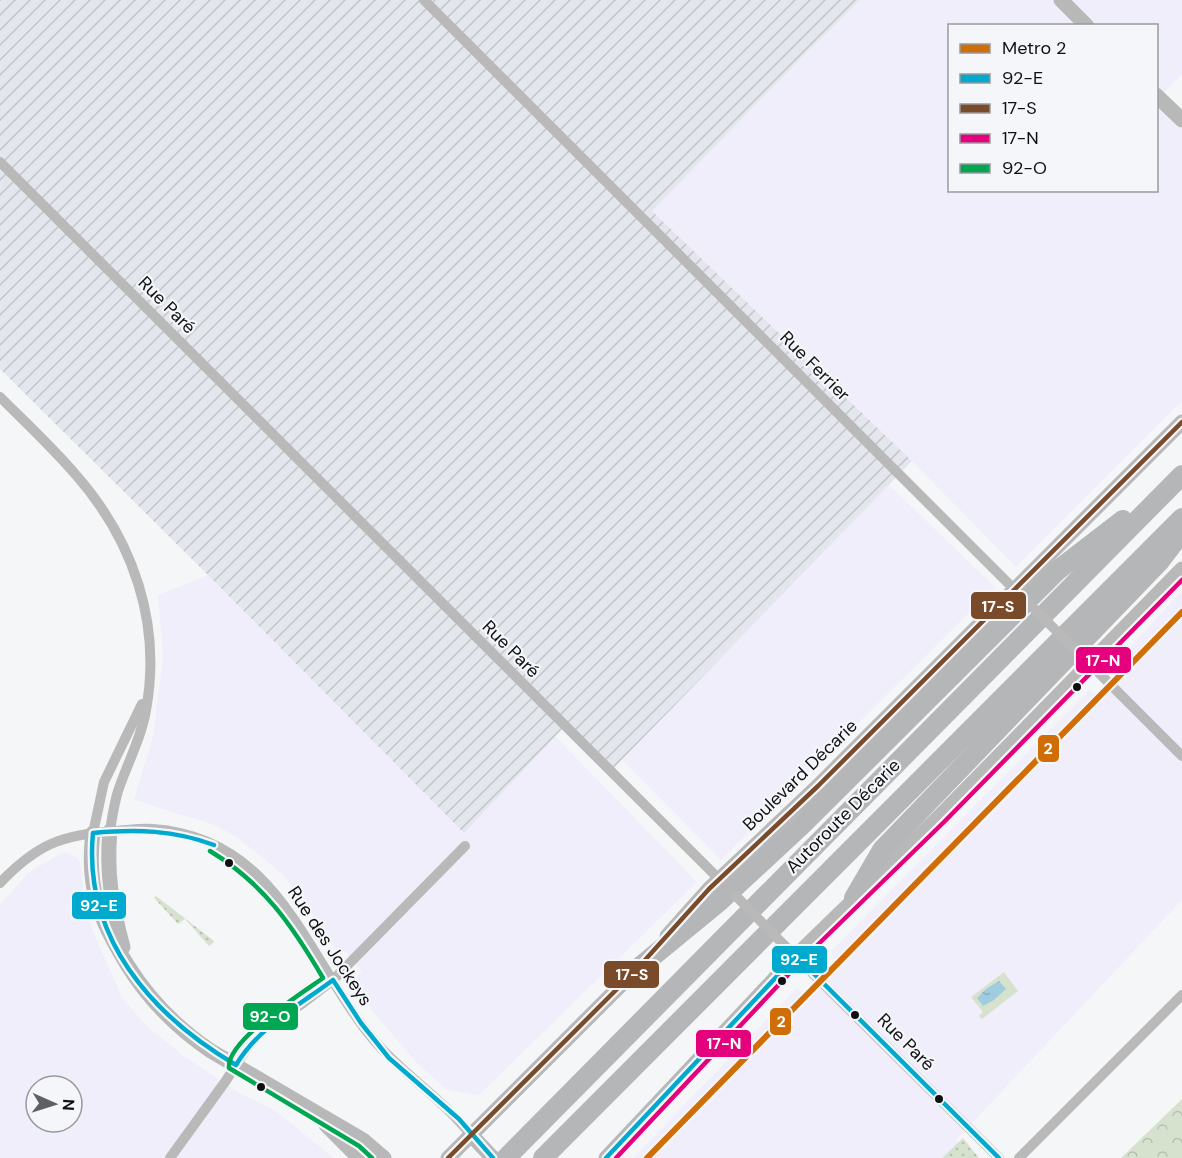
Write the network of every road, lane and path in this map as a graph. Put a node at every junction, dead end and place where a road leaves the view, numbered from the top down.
1 (424, 0) edge
2 (1061, 0) edge
3 (1085, 24) edge
4 (1158, 97) edge
5 (1182, 120) edge
6 (0, 162) edge
7 (0, 397) edge
8 (1182, 422) edge
9 (1182, 475) edge
10 (1182, 518) edge
11 (1182, 532) edge
12 (1182, 569) edge
13 (1018, 592) junction
14 (1086, 660) junction
15 (150, 666) junction
16 (1182, 756) edge
17 (110, 831) junction
18 (93, 833) junction
19 (465, 846) dead end
20 (0, 883) edge
21 (728, 889) junction
22 (854, 898) junction
23 (790, 951) junction
24 (129, 967) junction
25 (636, 970) joint
26 (333, 980) junction
27 (1182, 995) edge
28 (236, 1065) junction
29 (311, 1110) junction
30 (335, 1134) junction
31 (475, 1140) junction
32 (170, 1158) edge
33 (349, 1158) edge
34 (359, 1158) edge
35 (384, 1158) edge
36 (448, 1158) edge
37 (493, 1158) edge
38 (506, 1158) edge
39 (543, 1158) edge
40 (606, 1158) edge
41 (999, 1158) edge
42 (1019, 1158) edge

1 - 13 street, Rue Ferrier
2 - 3 main road
4 - 5 main road
6 - 21 street, Rue Paré
7 - 15 street
8 - 13 main road, Boulevard Décarie
9 - 21 highway
9 - 38 highway, Autoroute Décarie
10 - 39 highway, Autoroute Décarie
11 - 22 highway
12 - 14 main road
13 - 14 street, Rue Ferrier, bridge
13 - 21 main road, Boulevard Décarie
14 - 16 street, Rue Ferrier
14 - 22 main road
15 - 17 street
15 - 18 street
17 - 18 street, Rue des Jockeys
17 - 24 main road
17 - 26 street, Rue des Jockeys
18 - 20 street, Rue des Jockeys
18 - 24 main road
19 - 26 street
21 - 23 street, Rue Paré, bridge
21 - 25 highway
22 - 23 main road
23 - 40 main road
23 - 41 street, Rue Paré
24 - 28 main road
25 - 31 main road
26 - 28 street
26 - 31 street, Rue des Jockeys
27 - 42 street
28 - 29 main road
28 - 32 street
29 - 30 main road
29 - 35 main road
30 - 33 main road
30 - 34 main road
31 - 36 main road
31 - 37 main road

